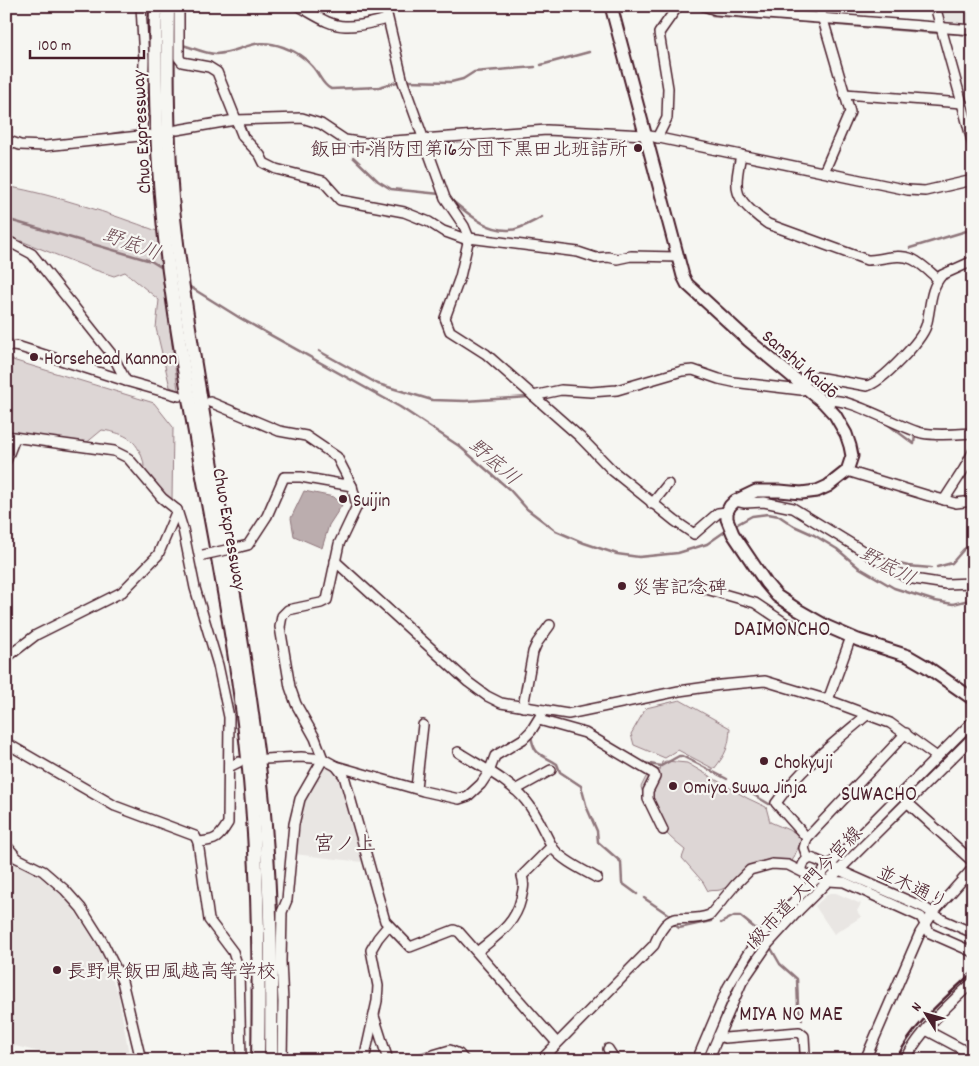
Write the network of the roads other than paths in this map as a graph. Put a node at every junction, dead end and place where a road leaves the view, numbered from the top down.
1 (141, 6) edge
2 (156, 6) edge
3 (168, 6) edge
4 (179, 6) edge
5 (298, 6) edge
6 (384, 6) edge
7 (611, 6) edge
8 (678, 6) edge
9 (704, 6) edge
10 (819, 6) edge
11 (935, 6) edge
12 (822, 18) junction
13 (387, 19) junction
14 (941, 28) junction
15 (973, 30) edge
16 (845, 94) junction
17 (962, 103) junction
18 (235, 120) junction
19 (177, 130) dead end
20 (645, 135) junction
21 (657, 138) junction
22 (424, 139) junction
23 (6, 140) edge
24 (973, 145) edge
25 (741, 155) junction
26 (824, 172) junction
27 (973, 180) edge
28 (468, 239) junction
29 (6, 240) edge
30 (678, 257) junction
31 (973, 261) edge
32 (938, 278) junction
33 (6, 344) edge
34 (796, 381) junction
35 (126, 382) junction
36 (806, 389) junction
37 (179, 396) dead end
38 (533, 396) junction
39 (210, 402) dead end
40 (822, 402) junction
41 (973, 433) edge
42 (11, 437) edge
43 (973, 452) edge
44 (6, 461) edge
45 (847, 471) junction
46 (668, 484) dead end
47 (352, 486) junction
48 (944, 500) junction
49 (973, 501) edge
50 (735, 502) junction
51 (652, 504) junction
52 (177, 510) junction
53 (727, 516) junction
54 (189, 557) junction
55 (335, 561) junction
56 (973, 584) edge
57 (687, 587) dead end
58 (550, 625) dead end
59 (826, 626) junction
60 (851, 637) junction
61 (6, 658) edge
62 (973, 698) edge
63 (828, 700) junction
64 (523, 707) junction
65 (544, 710) junction
66 (867, 715) junction
67 (539, 720) junction
68 (973, 721) edge
69 (423, 726) dead end
70 (906, 733) junction
71 (971, 741) edge
72 (6, 744) edge
73 (458, 752) dead end
74 (937, 757) junction
75 (265, 759) dead end
76 (323, 759) junction
77 (239, 762) dead end
78 (336, 766) junction
79 (228, 767) junction
80 (551, 770) dead end
81 (489, 772) junction
82 (416, 788) junction
83 (515, 790) junction
84 (908, 803) junction
85 (663, 830) dead end
86 (807, 838) junction
87 (198, 842) junction
88 (6, 845) edge
89 (552, 846) junction
90 (808, 859) junction
91 (973, 862) edge
92 (829, 866) junction
93 (973, 868) edge
94 (802, 871) junction
95 (839, 871) junction
96 (818, 877) junction
97 (597, 878) dead end
98 (829, 881) junction
99 (933, 913) junction
100 (388, 926) junction
101 (926, 926) junction
102 (973, 933) edge
103 (477, 952) junction
104 (973, 952) edge
105 (973, 982) edge
106 (374, 1016) junction
107 (926, 1030) junction
108 (718, 1036) junction
109 (557, 1043) junction
110 (608, 1049) dead end
111 (969, 1053) edge
112 (141, 1060) edge
113 (241, 1060) edge
114 (258, 1060) edge
115 (271, 1060) edge
116 (282, 1060) edge
117 (364, 1060) edge
118 (388, 1060) edge
119 (416, 1060) edge
120 (464, 1060) edge
121 (541, 1060) edge
122 (615, 1060) edge
123 (697, 1060) edge
124 (708, 1060) edge
125 (807, 1060) edge
126 (865, 1060) edge
127 (904, 1060) edge
128 (959, 1060) edge

1 - 23 street
2 - 114 highway, Chuo Expressway
3 - 115 highway, Chuo Expressway
4 - 18 street
5 - 13 street
6 - 13 street
7 - 20 main road, Sanshū Kaidō
8 - 21 street
9 - 12 street
10 - 12 street
11 - 14 street
12 - 14 street
12 - 16 street
13 - 22 street
14 - 15 street
14 - 17 street
16 - 17 street
16 - 26 street
17 - 24 street
18 - 19 street
18 - 22 street
18 - 28 street
20 - 21 street
20 - 22 street
20 - 30 main road, Sanshū Kaidō
21 - 25 street
22 - 28 street
25 - 26 street
25 - 32 street
26 - 27 street
28 - 30 street
28 - 38 street
29 - 35 street
30 - 34 main road, Sanshū Kaidō
31 - 32 street
32 - 34 street
33 - 35 street
34 - 36 main road, Sanshū Kaidō
35 - 37 street
36 - 38 street
36 - 40 main road, Sanshū Kaidō
38 - 51 street
39 - 47 street
40 - 41 street
40 - 45 main road, Sanshū Kaidō
42 - 44 street
42 - 52 street
43 - 48 street
45 - 48 street
45 - 50 main road
46 - 51 street
47 - 54 street, bridge
47 - 55 street
48 - 49 street
50 - 53 main road
50 - 56 street
51 - 53 street
52 - 54 street
52 - 61 street
53 - 59 main road
54 - 79 street
55 - 64 street
55 - 76 street
57 - 59 street
58 - 64 street
59 - 60 main road
60 - 62 main road
60 - 63 street
63 - 65 street
63 - 66 street
64 - 65 street
65 - 67 street
66 - 70 street
66 - 86 street
67 - 81 street
67 - 85 street
68 - 74 street
69 - 82 street
70 - 74 street
70 - 86 street
71 - 84 street, 1級市道 大門今宮線
72 - 87 street
73 - 81 street
74 - 92 street
75 - 76 street
76 - 78 street
76 - 116 street
77 - 79 street
78 - 82 street
78 - 100 street
79 - 87 street
80 - 83 street
81 - 82 street
81 - 83 street
83 - 89 street
84 - 91 street
84 - 95 street, 1級市道 大門今宮線
86 - 90 street
87 - 113 street
88 - 112 street
89 - 97 street
89 - 103 street
90 - 92 street, 並木通り
90 - 94 street
92 - 95 street, 並木通り
92 - 96 street
93 - 99 street
94 - 96 street, 並木通り
94 - 109 street, 並木通り
95 - 98 street, 1級市道 大門今宮線
95 - 99 street, 並木通り
96 - 98 street, 並木通り
96 - 123 street
98 - 101 street, 並木通り
98 - 108 street, 1級市道 大門今宮線
99 - 101 street
99 - 102 street, 並木通り
100 - 103 street
100 - 106 street
101 - 104 street, 並木通り
101 - 126 street
103 - 109 street
105 - 107 street
106 - 117 street
106 - 118 street
107 - 111 street
107 - 127 street
108 - 124 street, 1級市道 大門今宮線
108 - 125 street
109 - 121 street, 並木通り
110 - 122 street
111 - 128 street
119 - 120 street

